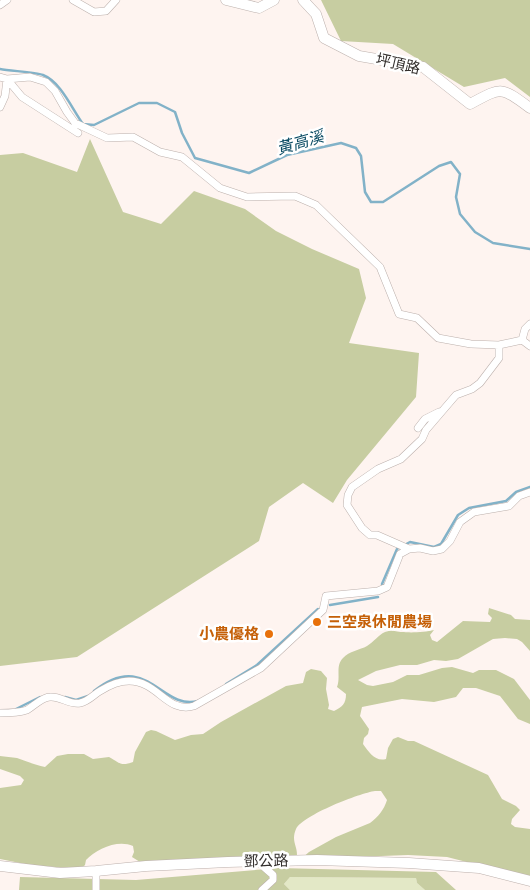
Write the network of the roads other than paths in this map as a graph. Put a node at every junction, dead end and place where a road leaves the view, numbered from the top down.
1 (7, 0) edge
2 (73, 0) edge
3 (116, 0) edge
4 (226, 0) edge
5 (274, 0) edge
6 (303, 0) edge
7 (0, 5) edge
8 (3, 78) edge
9 (0, 107) edge
10 (530, 108) edge
11 (78, 133) dead end
12 (530, 324) edge
13 (522, 340) junction
14 (500, 345) junction
15 (530, 346) edge
16 (446, 408) junction
17 (418, 428) dead end
18 (530, 492) edge
19 (409, 549) junction
20 (0, 714) edge
21 (257, 862) junction
22 (0, 866) edge
23 (96, 872) junction
24 (530, 881) edge
25 (96, 890) edge
26 (262, 890) edge

1 - 7 street
2 - 3 street
4 - 5 street
6 - 10 street, 坪頂路
8 - 9 street
8 - 11 street
8 - 14 street
12 - 13 street
13 - 14 street
13 - 15 street
14 - 16 street
16 - 17 street
16 - 19 street
18 - 19 street
19 - 20 street
21 - 23 street, 鄧公路
21 - 24 street, 鄧公路
21 - 26 street
22 - 23 street, 鄧公路
23 - 25 street

